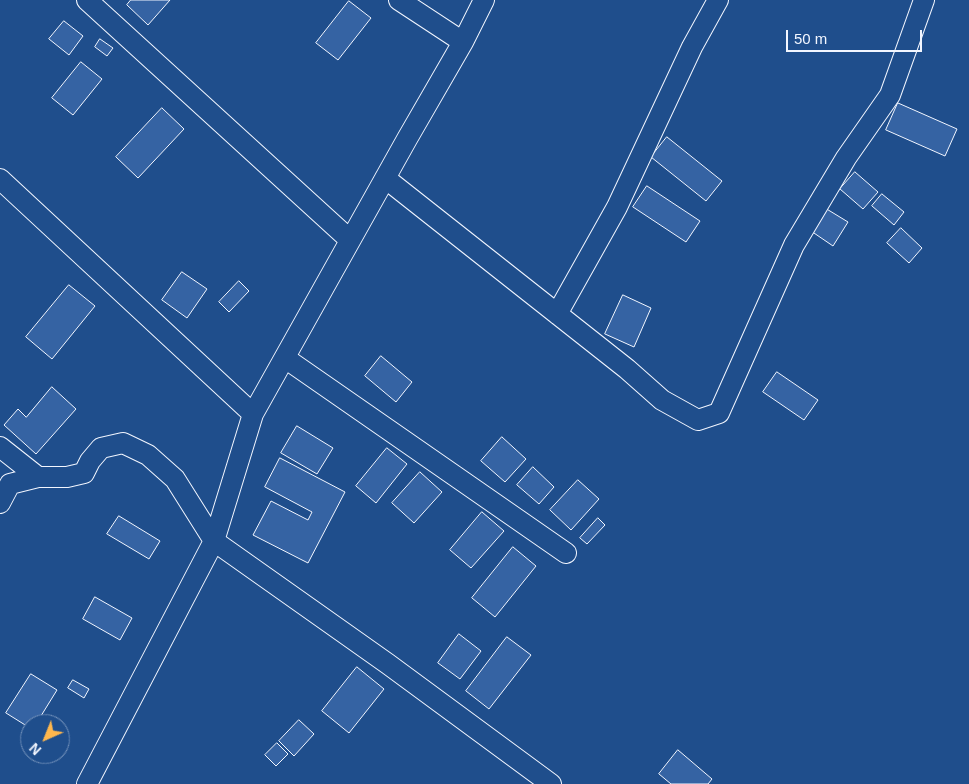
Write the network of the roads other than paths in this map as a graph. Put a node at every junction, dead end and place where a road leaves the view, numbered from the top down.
1 (87, 0) edge
2 (399, 0) edge
3 (484, 0) edge
4 (718, 0) edge
5 (924, 0) edge
6 (463, 42) junction
7 (385, 178) junction
8 (0, 179) edge
9 (350, 240) junction
10 (557, 314) junction
11 (285, 358) junction
12 (253, 414) junction
13 (0, 447) edge
14 (38, 477) junction
15 (0, 503) edge
16 (214, 541) junction
17 (566, 553) dead end
18 (87, 784) edge
19 (551, 784) edge

1 - 9 street
2 - 6 street
3 - 6 street
4 - 10 street
5 - 10 street
6 - 7 street
7 - 9 street
7 - 10 street
8 - 12 street
9 - 11 street
11 - 12 street
11 - 17 street
12 - 16 street
13 - 14 street
14 - 15 street
14 - 16 street
16 - 18 street
16 - 19 street

